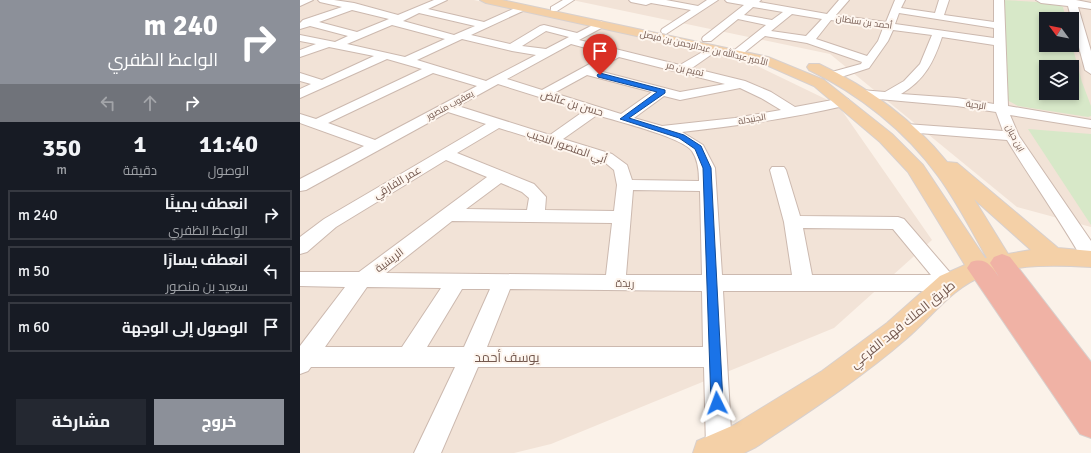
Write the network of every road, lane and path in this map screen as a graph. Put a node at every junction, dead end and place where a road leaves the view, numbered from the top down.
1 (308, 0) edge
2 (323, 0) edge
3 (371, 0) edge
4 (442, 0) edge
5 (486, 0) edge
6 (569, 0) edge
7 (634, 0) edge
8 (713, 0) edge
9 (730, 0) edge
10 (829, 0) edge
11 (944, 0) edge
12 (999, 0) edge
13 (1041, 0) edge
14 (649, 1) edge
15 (843, 1) edge
16 (754, 2) edge
17 (1072, 2) edge
18 (300, 3) edge
19 (519, 4) edge
20 (898, 5) edge
21 (1091, 6) edge
22 (352, 7) junction
23 (554, 9) junction
24 (699, 9) junction
25 (417, 10) junction
26 (790, 10) junction
27 (736, 16) junction
28 (828, 17) junction
29 (938, 17) junction
30 (397, 20) junction
31 (303, 23) edge
32 (601, 24) junction
33 (775, 24) junction
34 (486, 25) junction
35 (890, 25) junction
36 (998, 26) junction
37 (666, 31) junction
38 (764, 33) junction
39 (938, 33) junction
40 (1086, 34) edge
41 (360, 36) junction
42 (459, 37) junction
43 (300, 38) edge
44 (575, 38) junction
45 (809, 40) junction
46 (998, 42) junction
47 (332, 44) junction
48 (709, 44) junction
49 (512, 48) junction
50 (740, 51) junction
51 (1088, 51) edge
52 (619, 52) junction
53 (548, 53) junction
54 (300, 54) edge
55 (386, 55) junction
56 (869, 60) junction
57 (406, 61) junction
58 (432, 69) junction
59 (682, 69) junction
60 (1091, 70) edge
61 (585, 71) junction
62 (832, 76) junction
63 (300, 77) edge
64 (492, 83) junction
65 (322, 84) junction
66 (741, 84) junction
67 (662, 91) junction
68 (300, 94) edge
69 (544, 94) junction
70 (861, 94) junction
71 (887, 96) junction
72 (843, 102) junction
73 (447, 107) junction
74 (1001, 108) junction
75 (596, 110) junction
76 (794, 112) junction
77 (300, 118) edge
78 (623, 119) junction
79 (497, 123) junction
80 (316, 124) junction
81 (1091, 124) edge
82 (906, 128) junction
83 (661, 130) junction
84 (1012, 136) junction
85 (552, 140) junction
86 (376, 145) junction
87 (445, 154) junction
88 (778, 170) dead end
89 (499, 176) junction
90 (626, 185) junction
91 (300, 186) edge
92 (708, 186) junction
93 (448, 216) junction
94 (534, 216) junction
95 (622, 217) junction
96 (793, 222) junction
97 (300, 247) edge
98 (1052, 256) junction
99 (1091, 258) edge
100 (991, 265) junction
101 (300, 279) edge
102 (361, 281) junction
103 (456, 282) junction
104 (503, 282) junction
105 (712, 282) junction
106 (615, 283) junction
107 (803, 283) junction
108 (949, 283) junction
109 (408, 357) junction
110 (471, 357) junction
111 (715, 357) junction
112 (302, 360) edge
113 (1091, 385) edge
114 (1091, 423) edge
115 (714, 451) edge
116 (427, 453) edge

1 - 18 street
2 - 22 street
3 - 22 street
4 - 25 street
5 - 19 main road, الأمير عبدالله بن عبدالرحمن بن فيصل
6 - 23 street
7 - 14 street
8 - 24 street
9 - 16 street, أحمد بن سلطان
10 - 15 street
11 - 29 street
12 - 36 street, ابن حيان
13 - 17 street
14 - 24 street
15 - 28 street
16 - 26 street, أحمد بن سلطان
16 - 27 street
17 - 21 street
17 - 40 street
19 - 23 main road, الأمير عبدالله بن عبدالرحمن بن فيصل
19 - 32 main road, الأمير عبدالله بن عبدالرحمن بن فيصل
19 - 34 street
20 - 29 street
20 - 35 street
22 - 30 street
22 - 31 street
23 - 37 main road, الأمير عبدالله بن عبدالرحمن بن فيصل
24 - 37 street
25 - 30 street
25 - 34 street
26 - 28 street, أحمد بن سلطان
26 - 33 street
27 - 33 street
27 - 48 street
28 - 35 street, أحمد بن سلطان
28 - 45 street
29 - 36 street
30 - 41 street
30 - 42 street
31 - 41 street
32 - 44 street, يعقوب منصور
32 - 48 main road, الأمير عبدالله بن عبدالرحمن بن فيصل
33 - 38 street
34 - 42 street
35 - 39 street, أحمد بن سلطان
35 - 56 street
36 - 46 street, ابن حيان
37 - 48 main road, الأمير عبدالله بن عبدالرحمن بن فيصل
38 - 45 street
38 - 50 street
39 - 46 street, أحمد بن سلطان
39 - 71 street
40 - 51 street
41 - 47 street
42 - 49 street
42 - 57 street
43 - 47 street, حسن بن عائض
44 - 49 street, تميم بن مر
44 - 52 street, تميم بن مر
44 - 53 street, يعقوب منصور
45 - 56 street
46 - 74 street, ابن حيان
47 - 54 street
47 - 55 street, حسن بن عائض
48 - 50 main road, الأمير عبدالله بن عبدالرحمن بن فيصل
48 - 59 street
49 - 53 street
50 - 62 main road, الأمير عبدالله بن عبدالرحمن بن فيصل
50 - 72 main road, الأمير عبدالله بن عبدالرحمن بن فيصل
51 - 60 street
52 - 59 street, تميم بن مر
52 - 61 street
53 - 64 street, يعقوب منصور
55 - 57 street, حسن بن عائض
55 - 65 street
56 - 62 street
57 - 58 street, حسن بن عائض
58 - 64 street, حسن بن عائض
58 - 80 street
59 - 66 street, تميم بن مر
61 - 67 street
61 - 69 street
62 - 70 main road, الأمير عبدالله بن عبدالرحمن بن فيصل
63 - 65 street
64 - 69 street, حسن بن عائض
64 - 73 street, يعقوب منصور
65 - 68 street
66 - 67 street
66 - 76 street, تميم بن مر
67 - 78 street
69 - 75 street, حسن بن عائض
70 - 71 street, الرحية
70 - 82 main road, الأمير عبدالله بن عبدالرحمن بن فيصل
71 - 74 street, الرحية
72 - 76 street, الجنيدلة
72 - 100 main road, الأمير عبدالله بن عبدالرحمن بن فيصل
73 - 79 street, أبي المنصور النجيب
73 - 86 street, يعقوب منصور
74 - 81 street, الرحية
74 - 84 street, ابن حيان
75 - 78 street, حسن بن عائض
75 - 85 street
76 - 83 street, الجنيدلة
77 - 80 street
78 - 83 street, حسن بن عائض
79 - 85 street, أبي المنصور النجيب
79 - 87 street, عمر الفارقي
80 - 86 street
82 - 84 street
82 - 98 main road
82 - 100 main road, الأمير عبدالله بن عبدالرحمن بن فيصل
83 - 92 street, حسن بن عائض
84 - 99 street, ابن حيان
85 - 90 street, أبي المنصور النجيب
86 - 91 street, يعقوب منصور
87 - 89 street
87 - 97 street, عمر الفارقي
88 - 96 street
89 - 93 street, الريشية
89 - 94 street
90 - 92 street
90 - 95 street, أبي المنصور النجيب
92 - 105 street, حسن بن عائض
93 - 94 street
93 - 102 street, الريشية
94 - 95 street
95 - 106 street, أبي المنصور النجيب
96 - 107 street
96 - 108 street
98 - 99 main road, طريق الملك فهد الفرعي
98 - 100 main road, طريق الملك فهد الفرعي
100 - 108 main road, طريق الملك فهد الفرعي
100 - 113 highway
100 - 114 highway
101 - 102 street, ريدة
102 - 103 street, ريدة
102 - 112 street, الريشية
103 - 104 street, ريدة
103 - 109 street
104 - 106 street, ريدة
104 - 110 street
105 - 106 street, ريدة
105 - 107 street, ريدة
105 - 111 street, حسن بن عائض
107 - 108 street, ريدة
108 - 115 main road, طريق الملك فهد الفرعي
109 - 110 street, يوسف أحمد
109 - 112 street, يوسف أحمد
110 - 111 street, يوسف أحمد
110 - 116 street
111 - 115 street, حسن بن عائض

